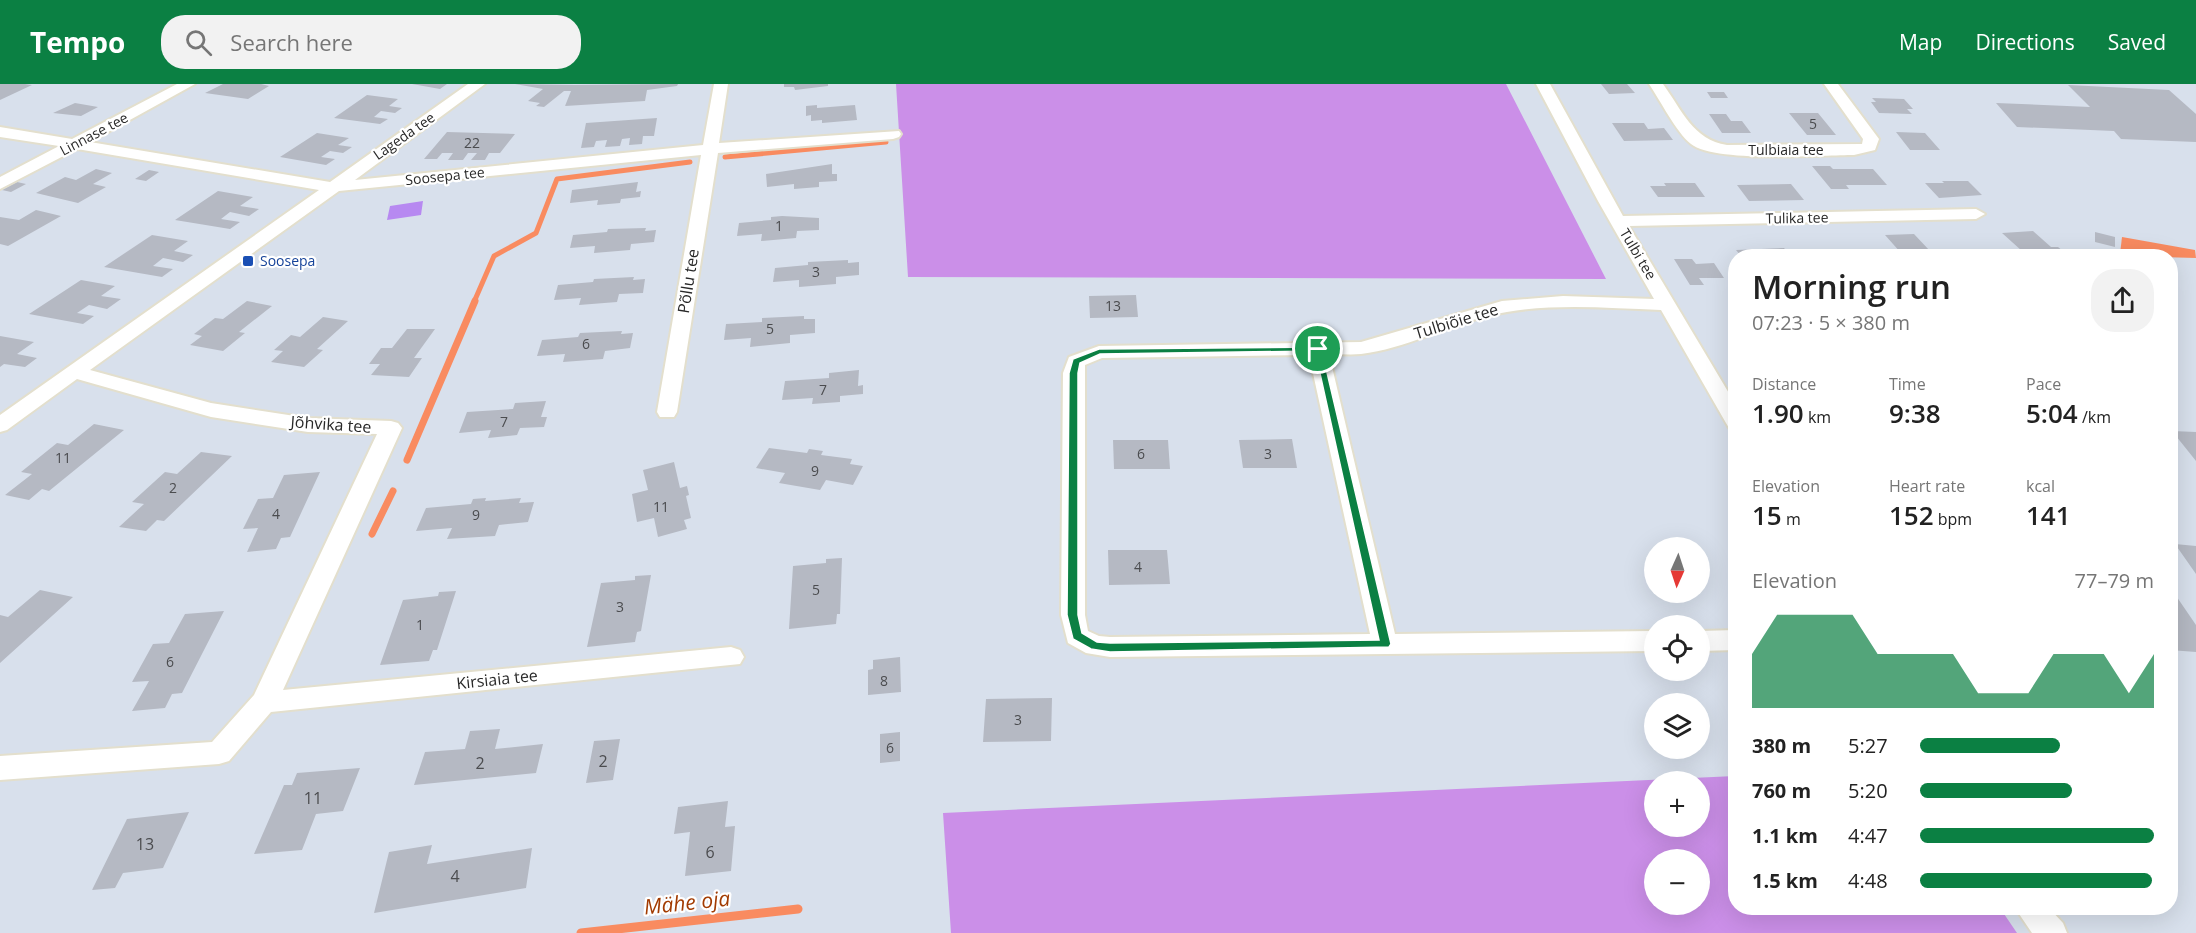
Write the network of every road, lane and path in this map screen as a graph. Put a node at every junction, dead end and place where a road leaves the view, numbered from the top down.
1 (188, 84) edge
2 (478, 84) edge
3 (721, 84) edge
4 (1543, 84) edge
5 (1656, 84) edge
6 (1831, 84) edge
7 (0, 132) edge
8 (893, 134) dead end
9 (74, 145) junction
10 (708, 149) junction
11 (0, 184) edge
12 (331, 187) junction
13 (1976, 214) dead end
14 (1618, 221) junction
15 (1668, 305) junction
16 (1318, 349) junction
17 (74, 372) junction
18 (1728, 409) edge
19 (667, 412) dead end
20 (0, 425) edge
21 (1710, 640) edge
22 (1728, 640) edge
23 (1644, 641) edge
24 (1385, 644) junction
25 (730, 657) dead end
26 (264, 702) junction
27 (0, 768) edge
28 (2036, 915) edge
29 (2052, 933) edge

1 - 9 street, Linnase tee
2 - 12 street, Lageda tee
3 - 10 street, Põllu tee
4 - 14 street, Tulbi tee
5 - 6 street, Tulbiaia tee
7 - 9 street, Soosepa tee
8 - 10 street, Soosepa tee
9 - 11 street, Linnase tee
9 - 12 street, Soosepa tee
10 - 12 street, Soosepa tee
10 - 19 street, Põllu tee
12 - 17 street
13 - 14 street, Tulika tee
14 - 15 street, Tulbi tee
15 - 16 street, Tulbiõie tee
15 - 18 street, Tulbi tee
16 - 24 street
16 - 24 street, Tulbiõie tee
17 - 20 street
17 - 26 street, Jõhvika tee
21 - 22 street
23 - 24 street, Tulbiõie tee
25 - 26 street, Kirsiaia tee
26 - 27 street, Jõhvika tee
28 - 29 street

